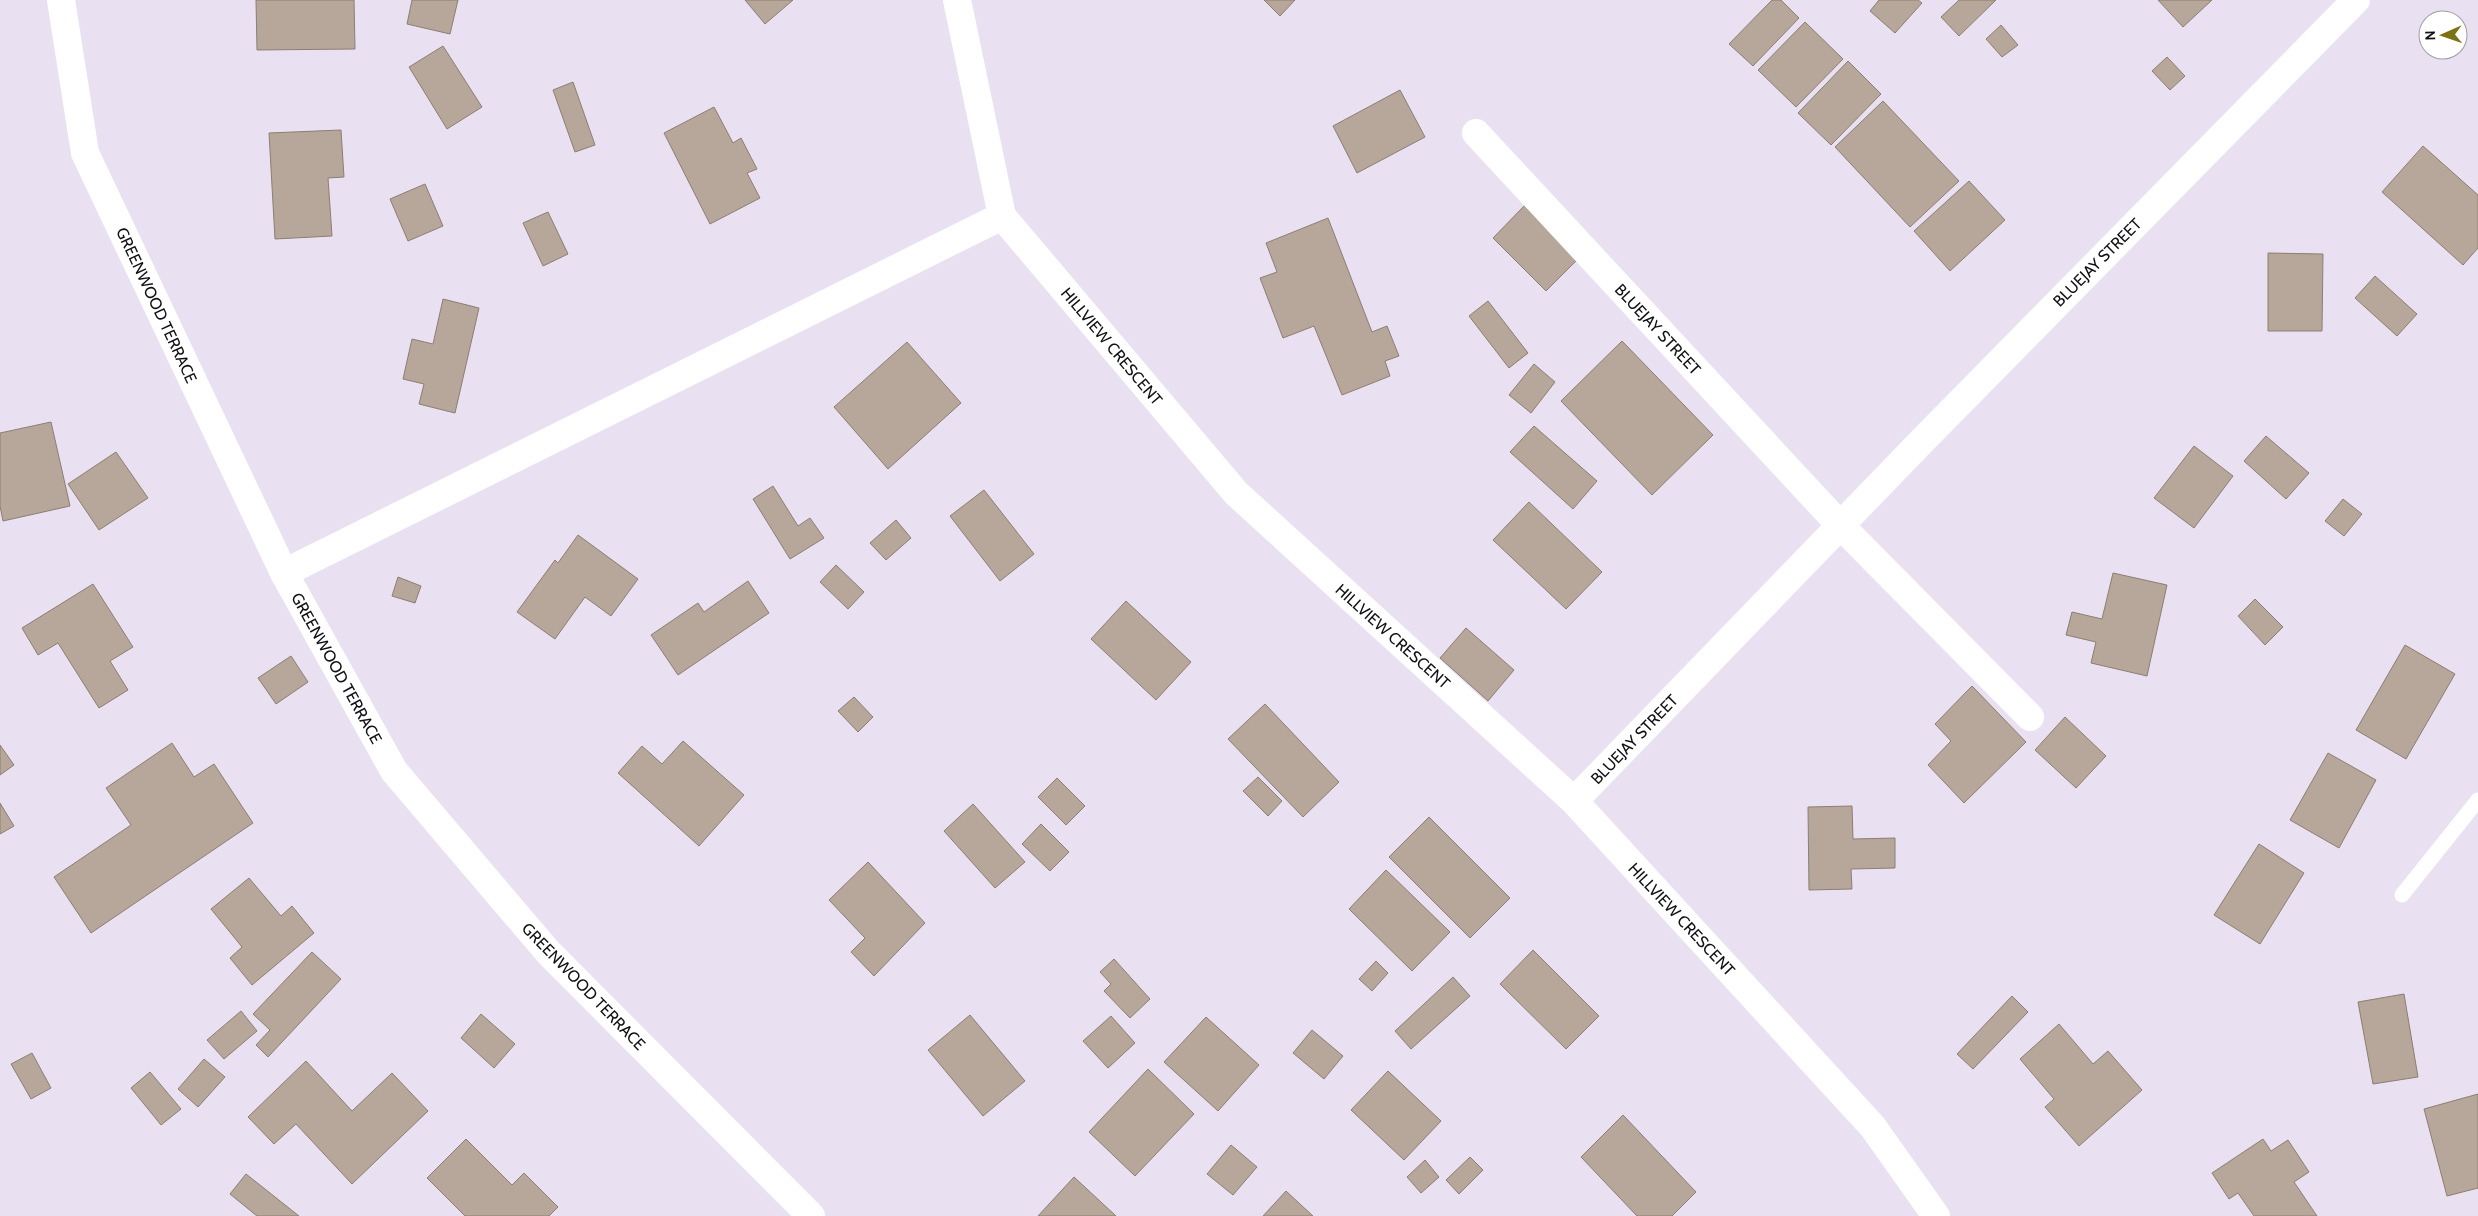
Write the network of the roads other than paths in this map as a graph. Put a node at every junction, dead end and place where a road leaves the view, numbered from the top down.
1 (61, 0) edge
2 (957, 0) edge
3 (2356, 0) edge
4 (1476, 133) dead end
5 (1002, 216) junction
6 (1840, 525) junction
7 (284, 573) junction
8 (2030, 717) dead end
9 (2478, 800) edge
10 (1574, 801) junction
11 (2402, 895) dead end
12 (811, 1216) edge
13 (1936, 1216) edge

1 - 7 street, GREENWOOD TERRACE
2 - 5 street, HILLVIEW CRESCENT
3 - 6 street, BLUEJAY STREET
4 - 6 street, BLUEJAY STREET
5 - 7 street
5 - 10 street, HILLVIEW CRESCENT
6 - 8 street, BLUEJAY STREET
6 - 10 street, BLUEJAY STREET
7 - 12 street, GREENWOOD TERRACE
9 - 11 lane
10 - 13 street, HILLVIEW CRESCENT

